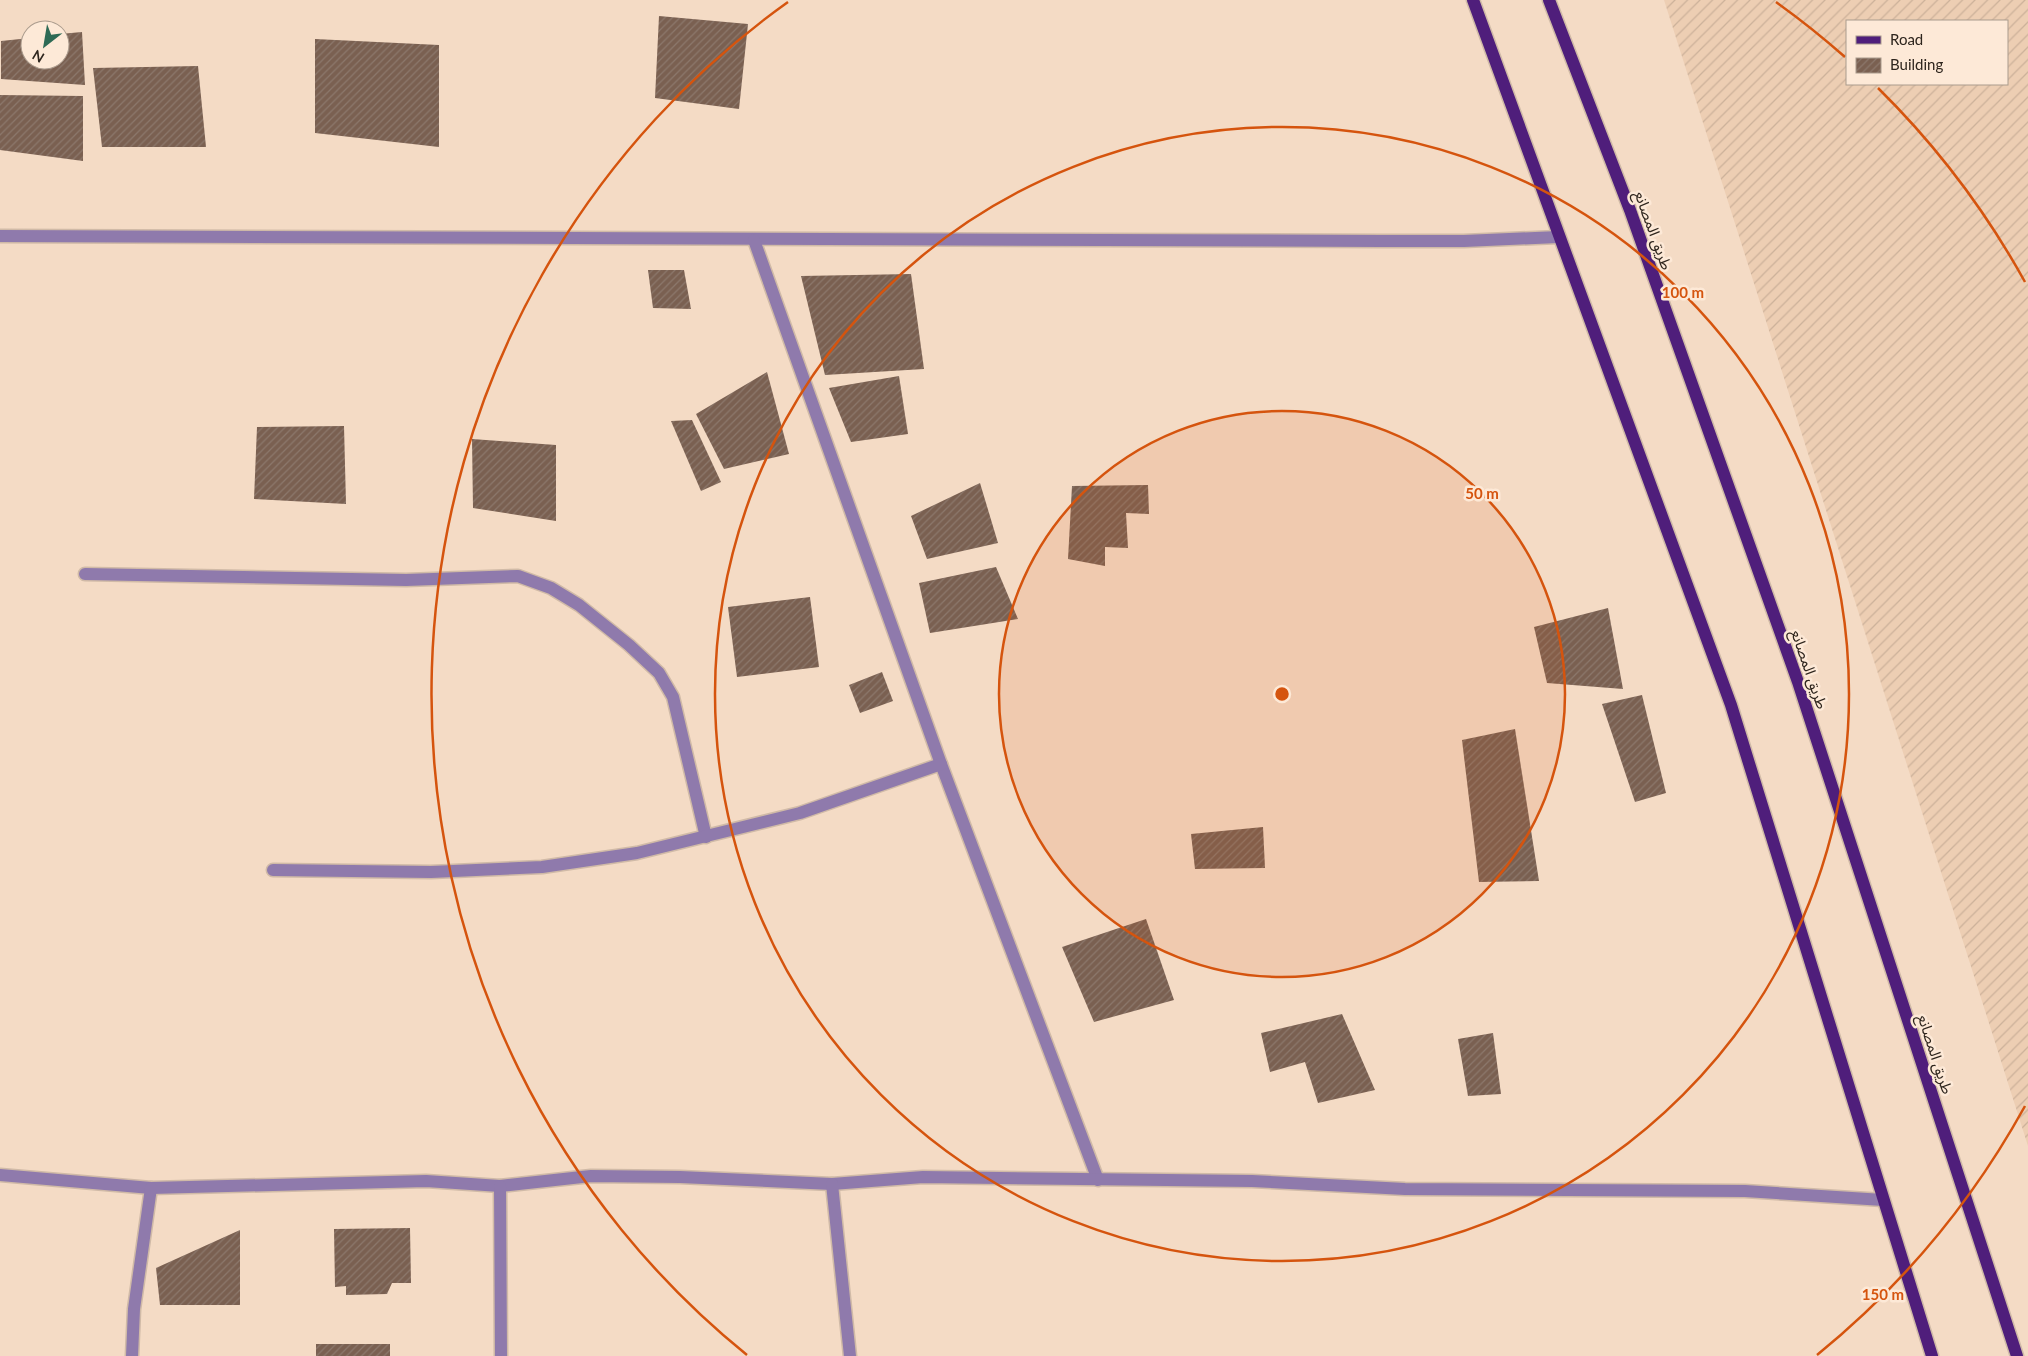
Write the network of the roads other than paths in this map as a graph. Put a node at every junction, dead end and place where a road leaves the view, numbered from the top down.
1 (1473, 0) edge
2 (1550, 0) edge
3 (0, 236) edge
4 (1558, 236) junction
5 (754, 240) junction
6 (84, 574) dead end
7 (941, 764) junction
8 (706, 837) junction
9 (273, 870) dead end
10 (0, 1175) edge
11 (1098, 1180) junction
12 (832, 1184) junction
13 (500, 1186) junction
14 (151, 1188) junction
15 (1883, 1200) junction
16 (132, 1356) edge
17 (501, 1356) edge
18 (850, 1356) edge
19 (1932, 1356) edge
20 (2017, 1356) edge

1 - 4 main road
2 - 20 main road, طريق المصانع
3 - 5 street
4 - 5 street
4 - 15 main road
5 - 7 street
6 - 8 street
7 - 8 street
7 - 11 street
8 - 9 street
10 - 14 street
11 - 12 street
11 - 15 street
12 - 13 street
12 - 18 street
13 - 14 street
13 - 17 street
14 - 16 street
15 - 19 main road

